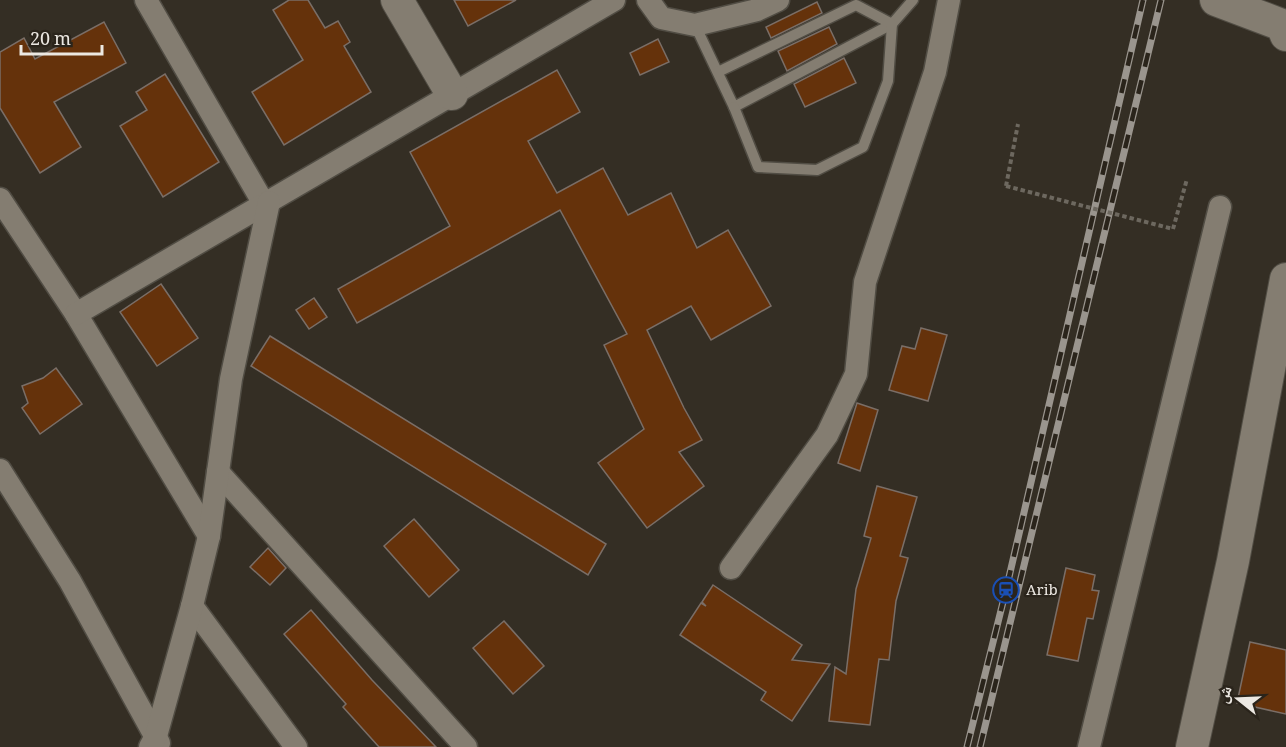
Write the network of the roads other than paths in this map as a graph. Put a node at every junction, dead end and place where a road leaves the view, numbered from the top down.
1 (146, 0) edge
2 (397, 0) edge
3 (614, 0) edge
4 (648, 0) edge
5 (778, 0) edge
6 (913, 0) edge
7 (949, 0) edge
8 (1216, 0) edge
9 (892, 24) junction
10 (1285, 24) edge
11 (695, 25) junction
12 (718, 72) junction
13 (452, 94) junction
14 (734, 107) junction
15 (0, 199) edge
16 (266, 203) junction
17 (1220, 207) dead end
18 (1286, 279) edge
19 (76, 314) junction
20 (0, 470) edge
21 (218, 472) junction
22 (209, 536) junction
23 (731, 568) dead end
24 (192, 606) junction
25 (156, 743) edge
26 (296, 747) edge
27 (466, 747) edge
28 (1089, 747) edge
29 (1191, 747) edge

1 - 16 street
2 - 13 main road
3 - 13 street
4 - 11 street
5 - 11 street
6 - 9 lane
7 - 23 street
8 - 10 main road
9 - 12 lane
9 - 14 lane
9 - 14 lane
11 - 12 lane
12 - 14 lane
13 - 16 street
15 - 19 street
16 - 19 street
16 - 21 street
17 - 28 street
18 - 29 main road
19 - 22 street
20 - 25 street
21 - 22 street
21 - 27 street
22 - 24 street
24 - 25 street
24 - 26 street

